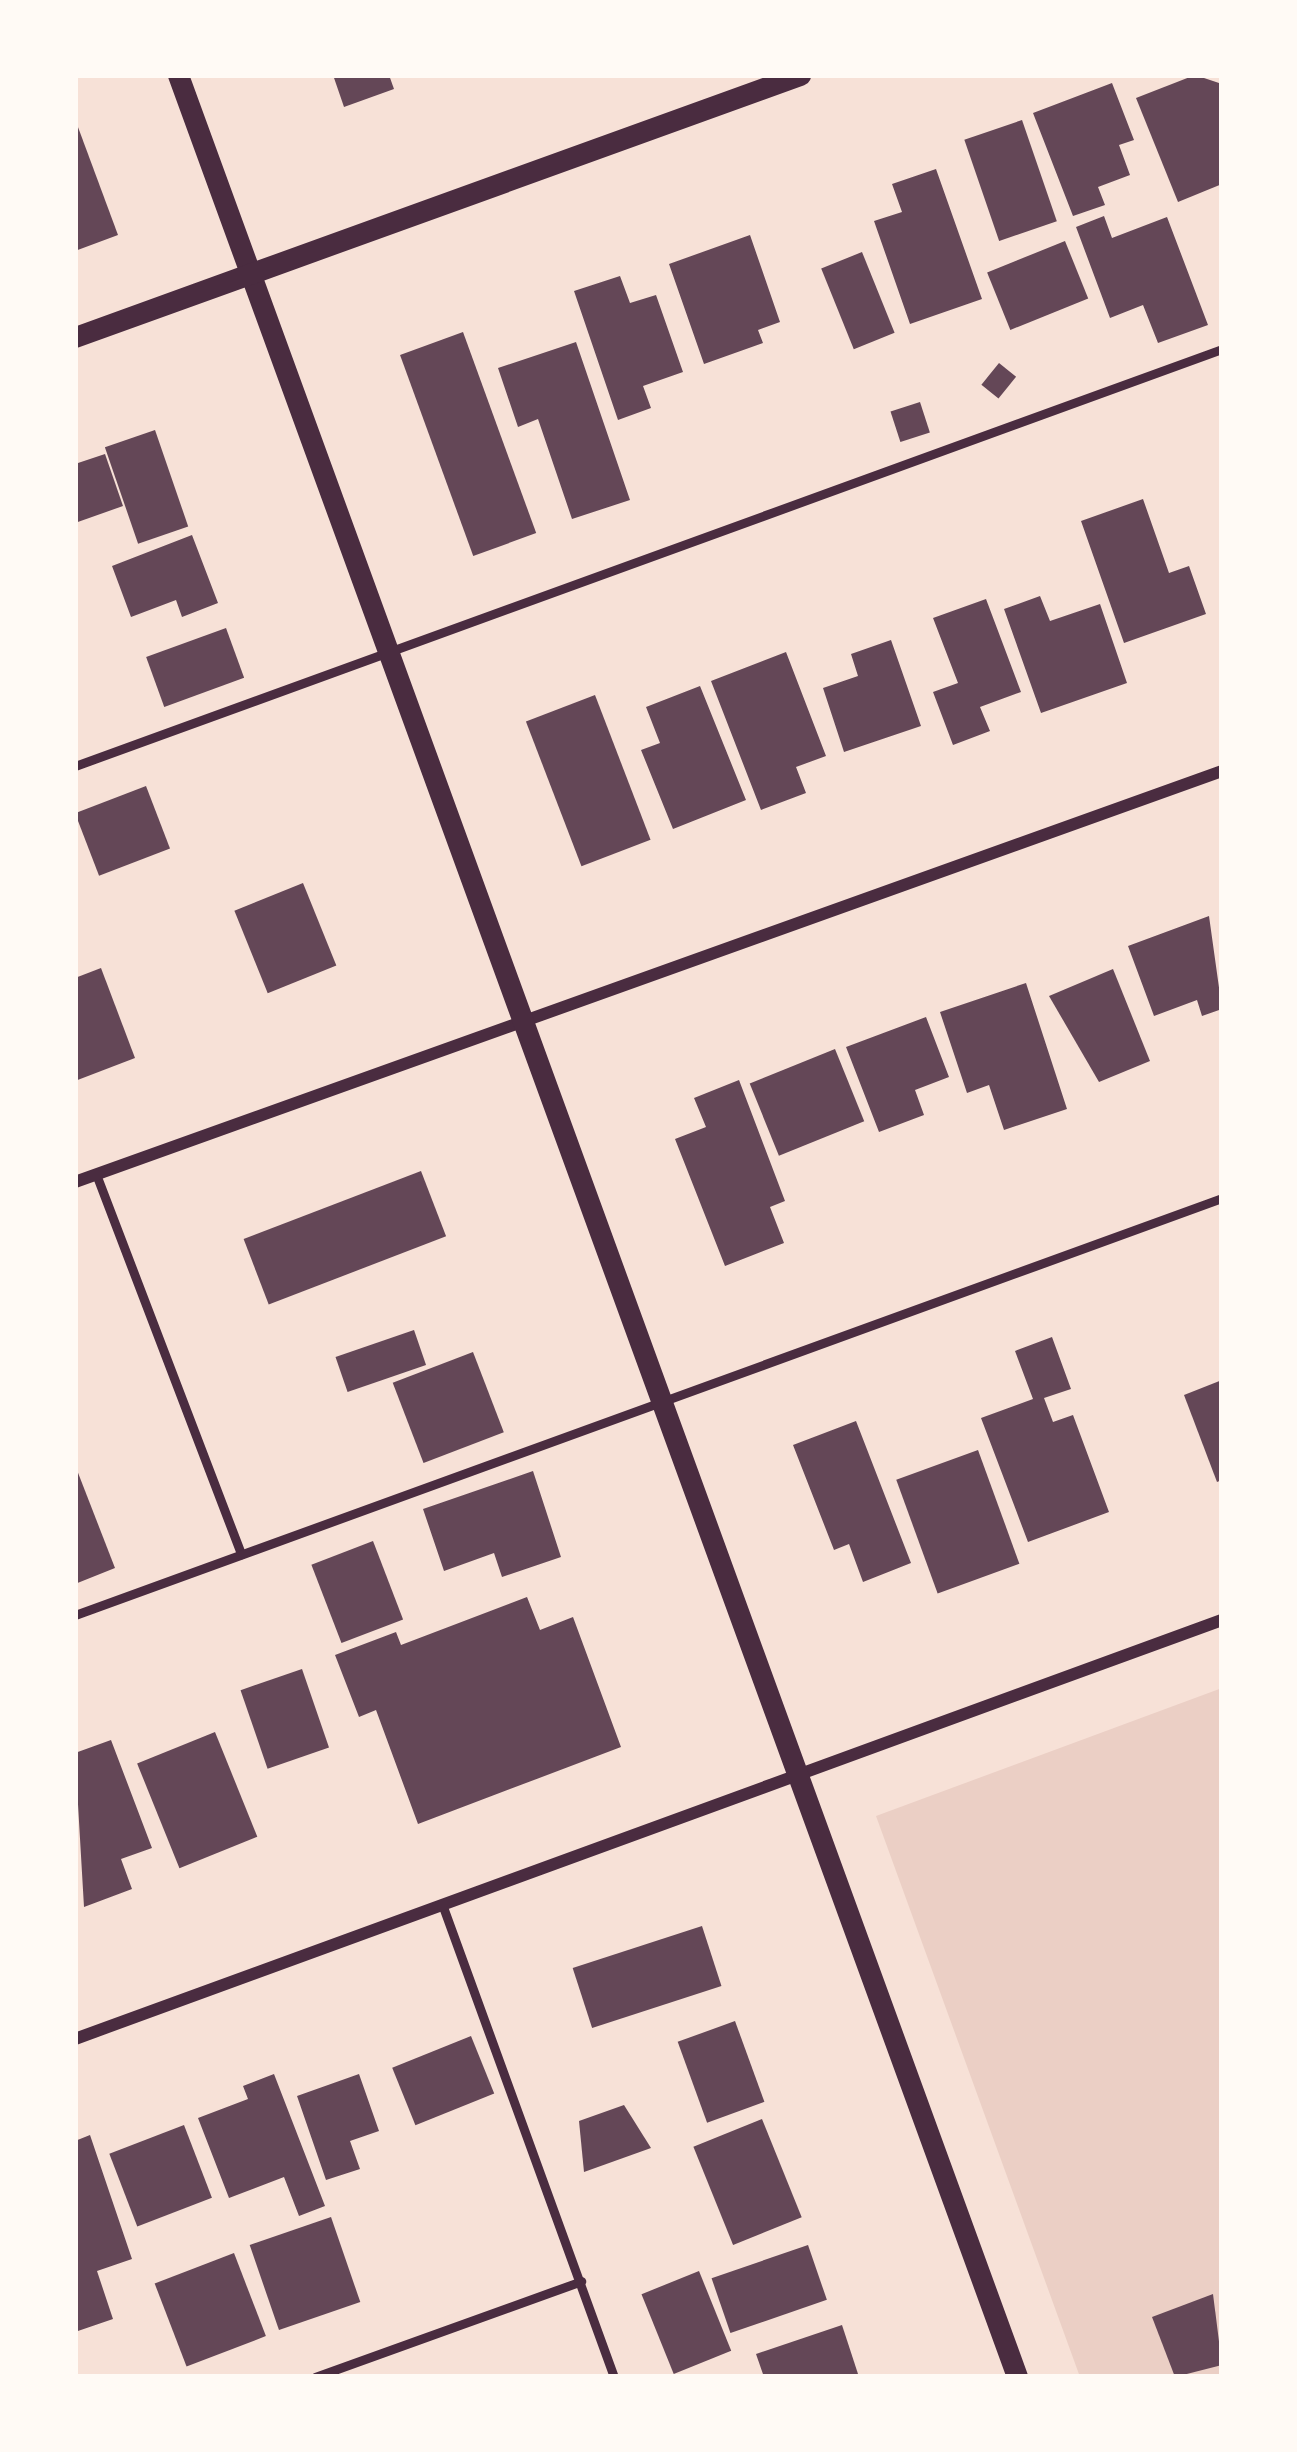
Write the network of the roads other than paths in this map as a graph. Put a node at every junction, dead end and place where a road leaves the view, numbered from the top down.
1 (178, 75) edge
2 (800, 75) edge
3 (250, 274) junction
4 (75, 337) edge
5 (1222, 350) edge
6 (388, 653) junction
7 (75, 766) edge
8 (1222, 770) edge
9 (520, 1021) junction
10 (96, 1174) junction
11 (75, 1182) edge
12 (1222, 1198) edge
13 (659, 1398) junction
14 (242, 1554) junction
15 (75, 1615) edge
16 (1222, 1620) edge
17 (794, 1775) junction
18 (442, 1904) junction
19 (75, 2038) edge
20 (581, 2282) junction
21 (315, 2377) edge
22 (614, 2377) edge
23 (1017, 2377) edge

1 - 3 street
2 - 3 street
3 - 4 street
3 - 6 street
5 - 6 lane
6 - 7 lane
6 - 9 street
8 - 9 street
9 - 10 street
9 - 13 street
10 - 11 street
10 - 14 lane
12 - 13 lane
13 - 14 lane
13 - 17 street
14 - 15 lane
16 - 17 street
17 - 18 street
17 - 23 street
18 - 19 street
18 - 20 lane
20 - 21 lane
20 - 22 lane

